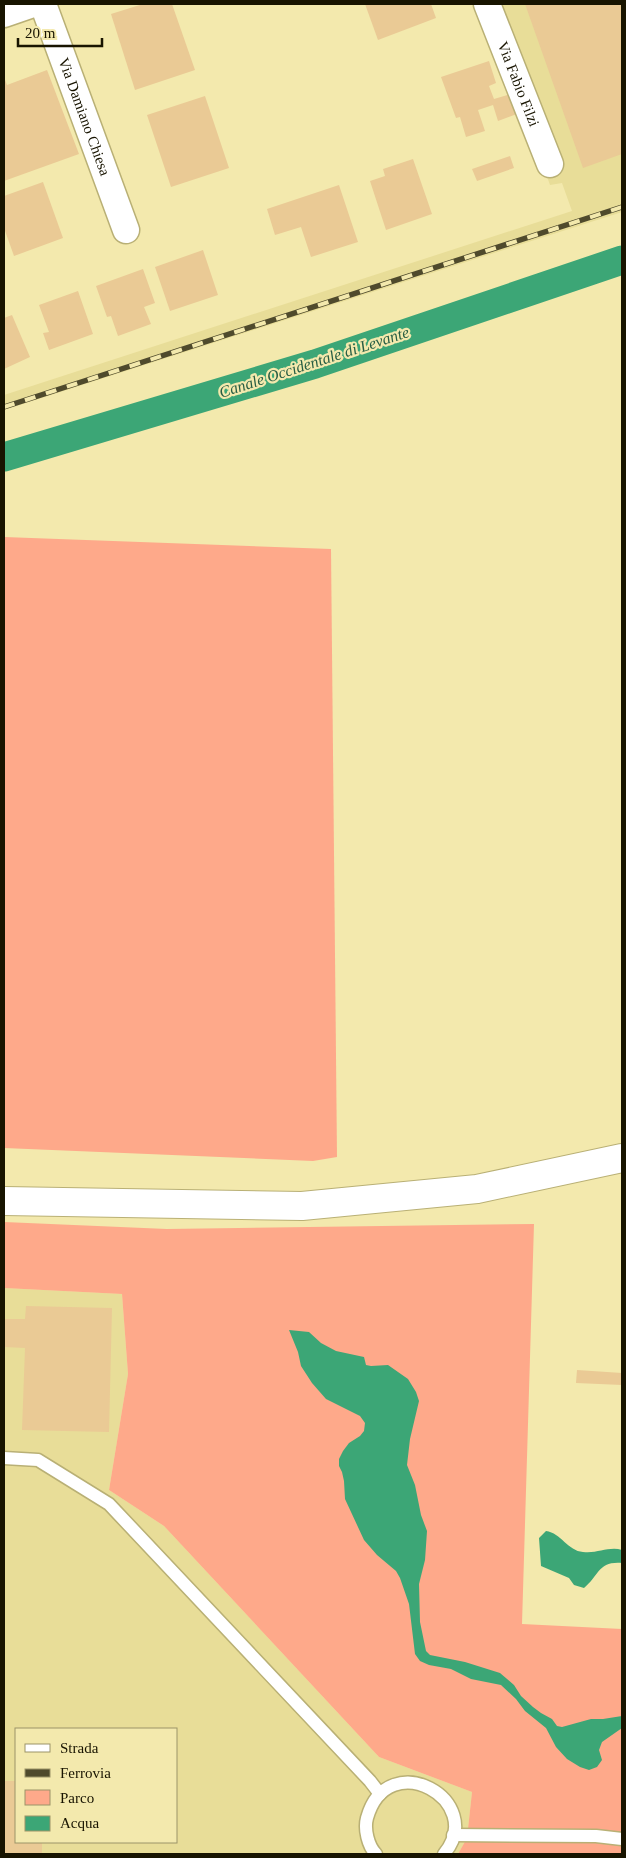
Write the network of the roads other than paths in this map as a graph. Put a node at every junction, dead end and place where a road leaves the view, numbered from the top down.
1 (33, 4) edge
2 (43, 4) edge
3 (487, 4) edge
4 (4, 14) edge
5 (550, 164) dead end
6 (126, 230) dead end
7 (622, 1158) edge
8 (4, 1201) edge
9 (4, 1458) edge
10 (380, 1794) junction
11 (453, 1835) junction
12 (622, 1839) edge
13 (376, 1854) edge
14 (444, 1854) edge

1 - 4 street
2 - 6 street, Via Damiano Chiesa
3 - 5 street, Via Fabio Filzi
7 - 8 main road
9 - 10 lane
10 - 11 lane
10 - 13 lane
11 - 12 lane
11 - 14 lane

